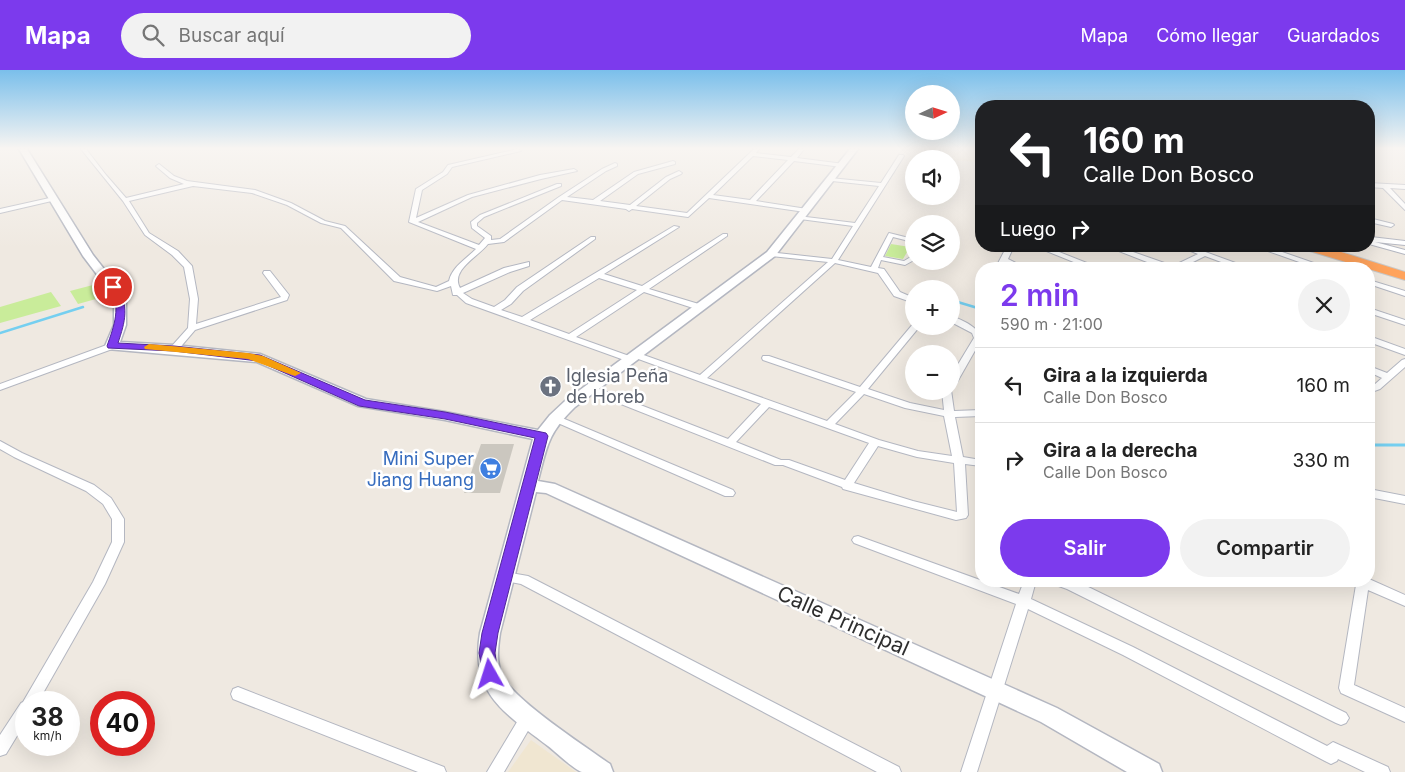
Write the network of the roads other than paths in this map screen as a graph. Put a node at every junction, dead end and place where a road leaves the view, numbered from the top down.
1 (43, 182) edge
2 (109, 182) edge
3 (186, 182) edge
4 (431, 182) edge
5 (522, 182) edge
6 (586, 182) edge
7 (623, 182) edge
8 (663, 182) edge
9 (723, 182) edge
10 (771, 182) edge
11 (830, 182) edge
12 (852, 182) edge
13 (885, 182) edge
14 (193, 184) junction
15 (559, 185) dead end
16 (1375, 185) edge
17 (882, 186) junction
18 (1385, 186) junction
19 (1405, 187) edge
20 (709, 196) junction
21 (561, 198) junction
22 (54, 199) junction
23 (125, 200) junction
24 (752, 202) junction
25 (593, 203) junction
26 (1405, 208) edge
27 (629, 209) junction
28 (0, 211) edge
29 (803, 213) junction
30 (1375, 221) edge
31 (412, 222) junction
32 (1391, 224) dead end
33 (857, 225) junction
34 (676, 227) dead end
35 (724, 236) dead end
36 (593, 238) dead end
37 (905, 239) edge
38 (1375, 241) edge
39 (486, 242) junction
40 (1375, 243) edge
41 (1405, 243) edge
42 (480, 248) junction
43 (1008, 252) edge
44 (1053, 252) edge
45 (1126, 252) edge
46 (1198, 252) edge
47 (1275, 252) edge
48 (1327, 252) edge
49 (1345, 252) edge
50 (1405, 252) edge
51 (771, 254) junction
52 (1204, 254) junction
53 (880, 258) junction
54 (1003, 260) joint
55 (834, 261) junction
56 (1008, 262) edge
57 (1079, 262) edge
58 (1154, 262) edge
59 (1187, 262) edge
60 (1227, 262) edge
61 (1306, 262) edge
62 (1360, 262) edge
63 (905, 263) edge
64 (526, 264) dead end
65 (1375, 267) edge
66 (874, 268) junction
67 (1405, 270) edge
68 (267, 273) dead end
69 (598, 275) junction
70 (1405, 276) edge
71 (452, 282) junction
72 (1375, 284) edge
73 (644, 290) junction
74 (456, 293) junction
75 (1405, 294) edge
76 (905, 297) edge
77 (700, 306) junction
78 (495, 310) junction
79 (1375, 312) edge
80 (524, 320) junction
81 (960, 323) edge
82 (1405, 323) edge
83 (192, 328) junction
84 (975, 332) edge
85 (909, 335) edge
86 (570, 337) junction
87 (1375, 341) edge
88 (975, 343) edge
89 (112, 346) junction
90 (174, 348) junction
91 (1405, 352) edge
92 (632, 357) junction
93 (766, 358) dead end
94 (1405, 362) edge
95 (960, 369) edge
96 (1375, 372) edge
97 (1388, 377) junction
98 (701, 379) junction
99 (0, 387) edge
100 (1375, 388) edge
101 (590, 389) junction
102 (862, 391) junction
103 (948, 400) edge
104 (768, 402) junction
105 (975, 413) edge
106 (949, 414) junction
107 (555, 418) junction
108 (829, 425) junction
109 (542, 436) junction
110 (875, 442) junction
111 (0, 444) edge
112 (729, 444) junction
113 (959, 462) junction
114 (975, 463) edge
115 (529, 486) junction
116 (847, 486) junction
117 (729, 493) dead end
118 (1375, 494) edge
119 (1405, 500) edge
120 (858, 540) dead end
121 (505, 577) junction
122 (975, 583) edge
123 (985, 587) edge
124 (1028, 587) edge
125 (1075, 587) edge
126 (1360, 587) edge
127 (1373, 587) edge
128 (1023, 601) junction
129 (1405, 601) edge
130 (995, 690) junction
131 (36, 691) edge
132 (238, 694) dead end
133 (1405, 715) edge
134 (528, 717) junction
135 (1341, 718) dead end
136 (15, 725) edge
137 (0, 749) edge
138 (438, 772) edge
139 (495, 772) edge
140 (601, 772) edge
141 (893, 772) edge
142 (969, 772) edge
143 (1150, 772) edge
144 (1382, 772) edge

1 - 22 street
2 - 23 street
3 - 14 street
4 - 31 street
5 - 31 street
6 - 21 street
7 - 25 street
8 - 27 street
9 - 20 street
10 - 24 street
11 - 29 street
12 - 17 street
13 - 17 street
14 - 23 street
14 - 71 street
15 - 39 street
16 - 18 street
17 - 33 street
18 - 19 street
18 - 26 street
20 - 24 street
20 - 27 street
21 - 25 street
21 - 39 street
22 - 28 street
22 - 89 street
23 - 83 street
24 - 29 street
25 - 27 street
29 - 33 street
29 - 51 street
30 - 32 street
31 - 42 street
33 - 55 street
34 - 69 street
35 - 73 street
36 - 78 street
37 - 53 street
38 - 41 street
39 - 42 street
40 - 50 street
42 - 71 street
43 - 54 street
44 - 57 street
45 - 58 street
46 - 52 street
47 - 61 street
48 - 62 highway
49 - 67 highway
51 - 55 street
51 - 77 street
52 - 59 street
52 - 60 street
53 - 63 street
53 - 66 street
54 - 56 street
55 - 66 street
55 - 98 street
64 - 74 street
65 - 70 highway
66 - 76 street
68 - 83 street
69 - 73 street
69 - 80 street
71 - 74 street
72 - 75 street
73 - 77 street
73 - 86 street
74 - 78 street
77 - 92 street
78 - 80 street
79 - 82 street
80 - 86 street
81 - 84 street
83 - 90 street
85 - 102 street
86 - 92 street
87 - 91 street
88 - 95 street
89 - 90 street
89 - 99 street
90 - 109 street
92 - 98 street
92 - 101 street
93 - 102 street
94 - 97 street
96 - 97 street
97 - 100 street
98 - 104 street
101 - 107 street
101 - 112 street
102 - 106 street
102 - 108 street
103 - 106 street
104 - 108 street
104 - 112 street
105 - 106 street
106 - 113 street
107 - 109 street
107 - 117 street
108 - 110 street
109 - 115 street
110 - 113 street
110 - 116 street
111 - 131 street
112 - 116 street
113 - 114 street
113 - 116 street
115 - 121 street
115 - 130 street, Calle Principal
118 - 119 street
120 - 122 street
121 - 134 street
121 - 141 street
123 - 128 street
124 - 128 street
125 - 135 street
126 - 133 street
127 - 129 street
128 - 130 street
128 - 144 street
130 - 142 street
130 - 143 street, Calle Principal
132 - 138 street
134 - 139 street
134 - 140 street
136 - 137 street

